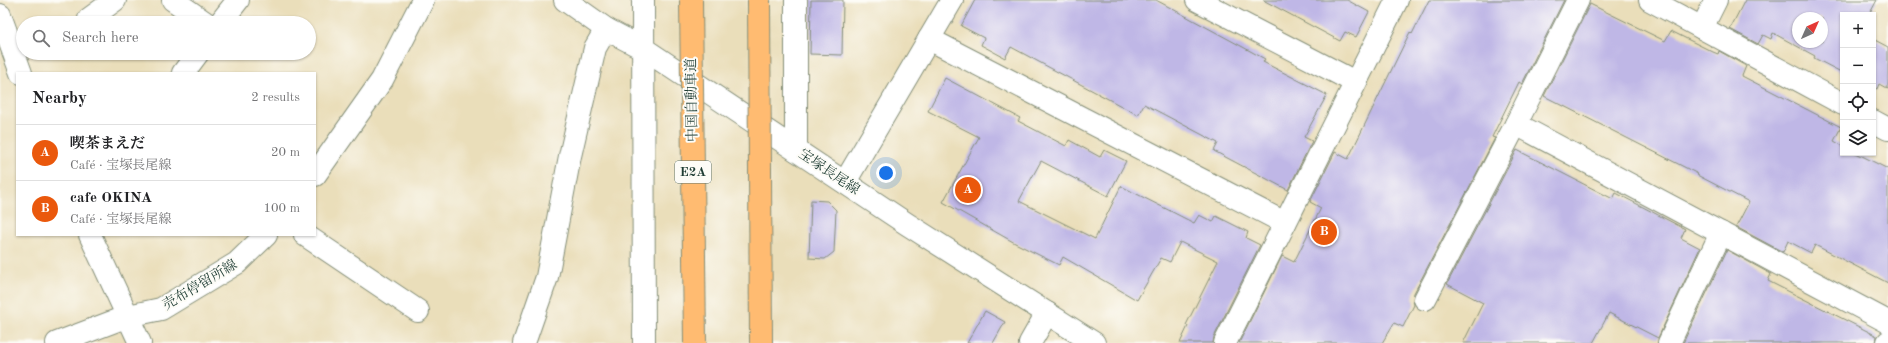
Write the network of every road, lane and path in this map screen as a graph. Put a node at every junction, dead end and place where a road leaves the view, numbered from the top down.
1 (115, 0) edge
2 (173, 0) edge
3 (238, 0) edge
4 (422, 0) edge
5 (565, 0) edge
6 (643, 0) edge
7 (691, 0) edge
8 (759, 0) edge
9 (796, 0) edge
10 (952, 0) edge
11 (1197, 0) edge
12 (1397, 0) edge
13 (1578, 0) edge
14 (1650, 0) edge
15 (1716, 0) edge
16 (1223, 6) edge
17 (0, 15) edge
18 (93, 16) edge
19 (196, 16) edge
20 (225, 16) edge
21 (1702, 28) junction
22 (606, 29) junction
23 (929, 39) junction
24 (644, 49) junction
25 (16, 59) edge
26 (16, 60) edge
27 (193, 60) edge
28 (21, 72) edge
29 (184, 72) edge
30 (1355, 82) junction
31 (1840, 102) edge
32 (1876, 123) edge
33 (1516, 124) junction
34 (1888, 129) edge
35 (796, 150) junction
36 (316, 174) edge
37 (845, 182) junction
38 (1285, 223) junction
39 (1721, 233) junction
40 (90, 236) edge
41 (265, 236) edge
42 (306, 236) edge
43 (1425, 299) dead end
44 (418, 311) dead end
45 (1047, 313) junction
46 (128, 316) junction
47 (1888, 322) edge
48 (57, 343) edge
49 (140, 343) edge
50 (524, 343) edge
51 (644, 343) edge
52 (695, 343) edge
53 (761, 343) edge
54 (1030, 343) edge
55 (1094, 343) edge
56 (1225, 343) edge
57 (1669, 343) edge

1 - 18 street
2 - 19 street
3 - 20 street
4 - 36 street
5 - 22 street, 宝塚長尾線
6 - 24 street
7 - 52 highway, 中国自動車道 / E2A, bridge
8 - 53 highway, bridge
9 - 35 street
10 - 23 street
11 - 16 street
12 - 30 street
13 - 33 street
14 - 21 street
15 - 21 street
16 - 30 street
17 - 25 street
21 - 31 street
22 - 24 street, 宝塚長尾線
22 - 50 street
23 - 37 street
23 - 38 street
24 - 35 street, 宝塚長尾線
24 - 51 street
26 - 28 street
27 - 29 street
30 - 38 street
32 - 34 street
33 - 39 street
33 - 43 street
35 - 37 street, 宝塚長尾線
37 - 45 street, 宝塚長尾線
38 - 56 street
39 - 47 street
39 - 57 street
40 - 46 street
41 - 46 street, 売布停留所線
42 - 44 street
45 - 54 street
45 - 55 street, 宝塚長尾線
46 - 48 street, 売布停留所線
46 - 49 street

